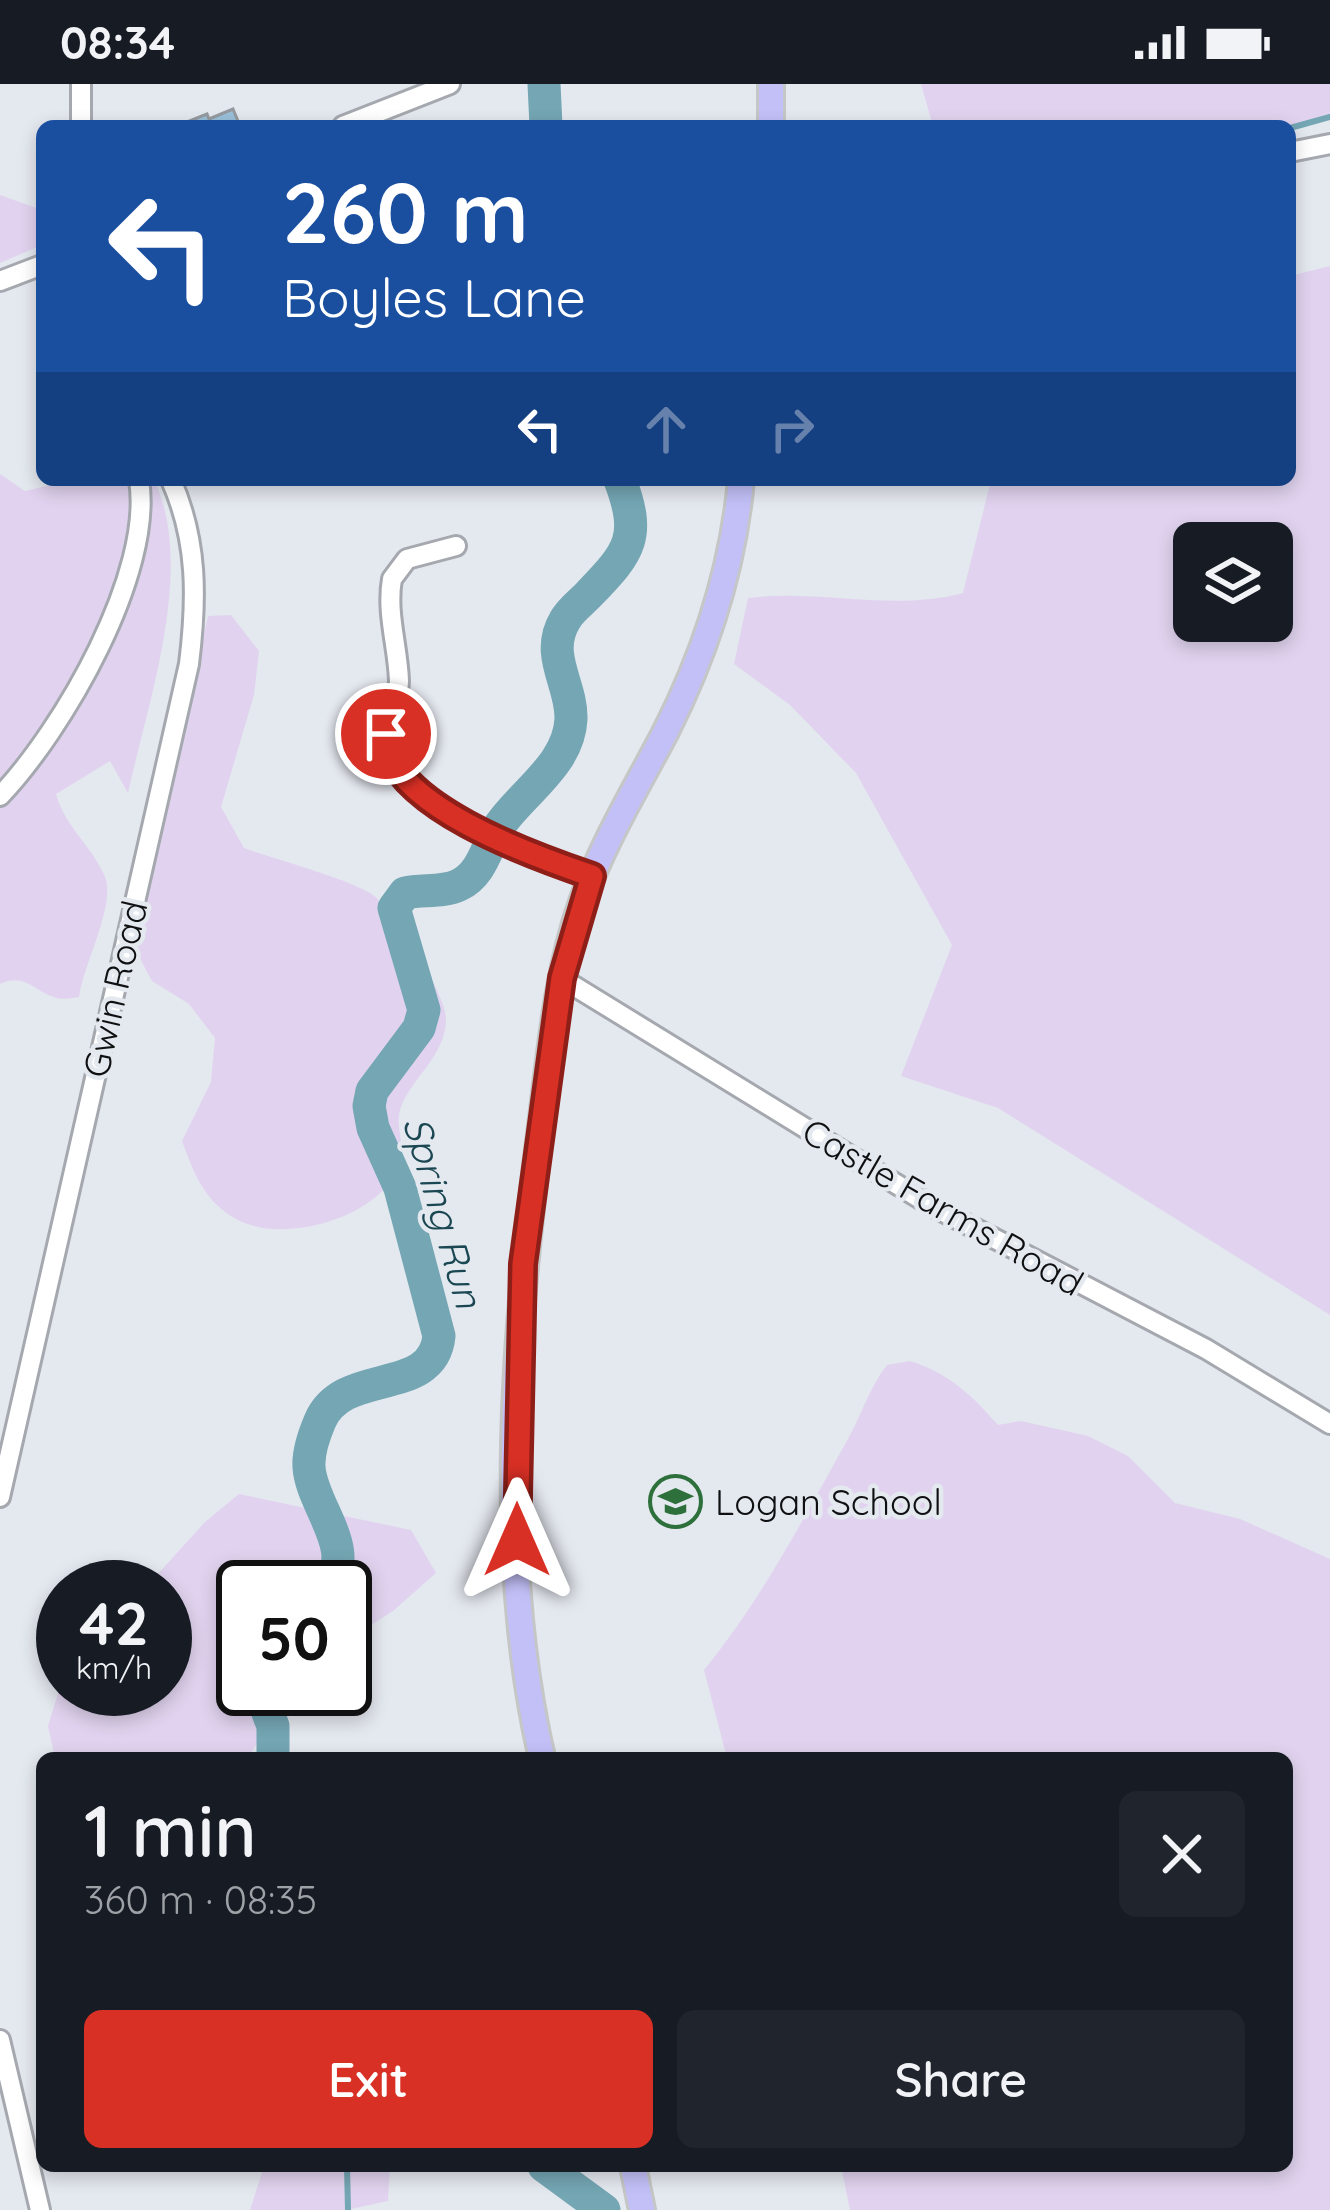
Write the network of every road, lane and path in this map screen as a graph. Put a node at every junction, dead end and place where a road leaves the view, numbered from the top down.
1 (81, 84) edge
2 (450, 84) edge
3 (771, 84) edge
4 (81, 120) edge
5 (358, 120) edge
6 (771, 120) edge
7 (1330, 144) edge
8 (1296, 151) edge
9 (36, 267) edge
10 (0, 281) edge
11 (140, 486) edge
12 (173, 486) edge
13 (740, 486) edge
14 (456, 546) dead end
15 (0, 796) edge
16 (592, 876) junction
17 (562, 978) junction
18 (1330, 1424) edge
19 (0, 1498) edge
20 (541, 1752) edge
21 (0, 2039) edge
22 (634, 2172) edge
23 (40, 2210) edge
24 (643, 2210) edge

1 - 4 street
2 - 5 street
3 - 6 main road
7 - 8 street
9 - 10 street
11 - 15 street
12 - 19 street, Gwin Road
13 - 16 main road
14 - 16 street
16 - 17 main road
17 - 18 street, Castle Farms Road
17 - 20 main road
21 - 23 street
22 - 24 main road

